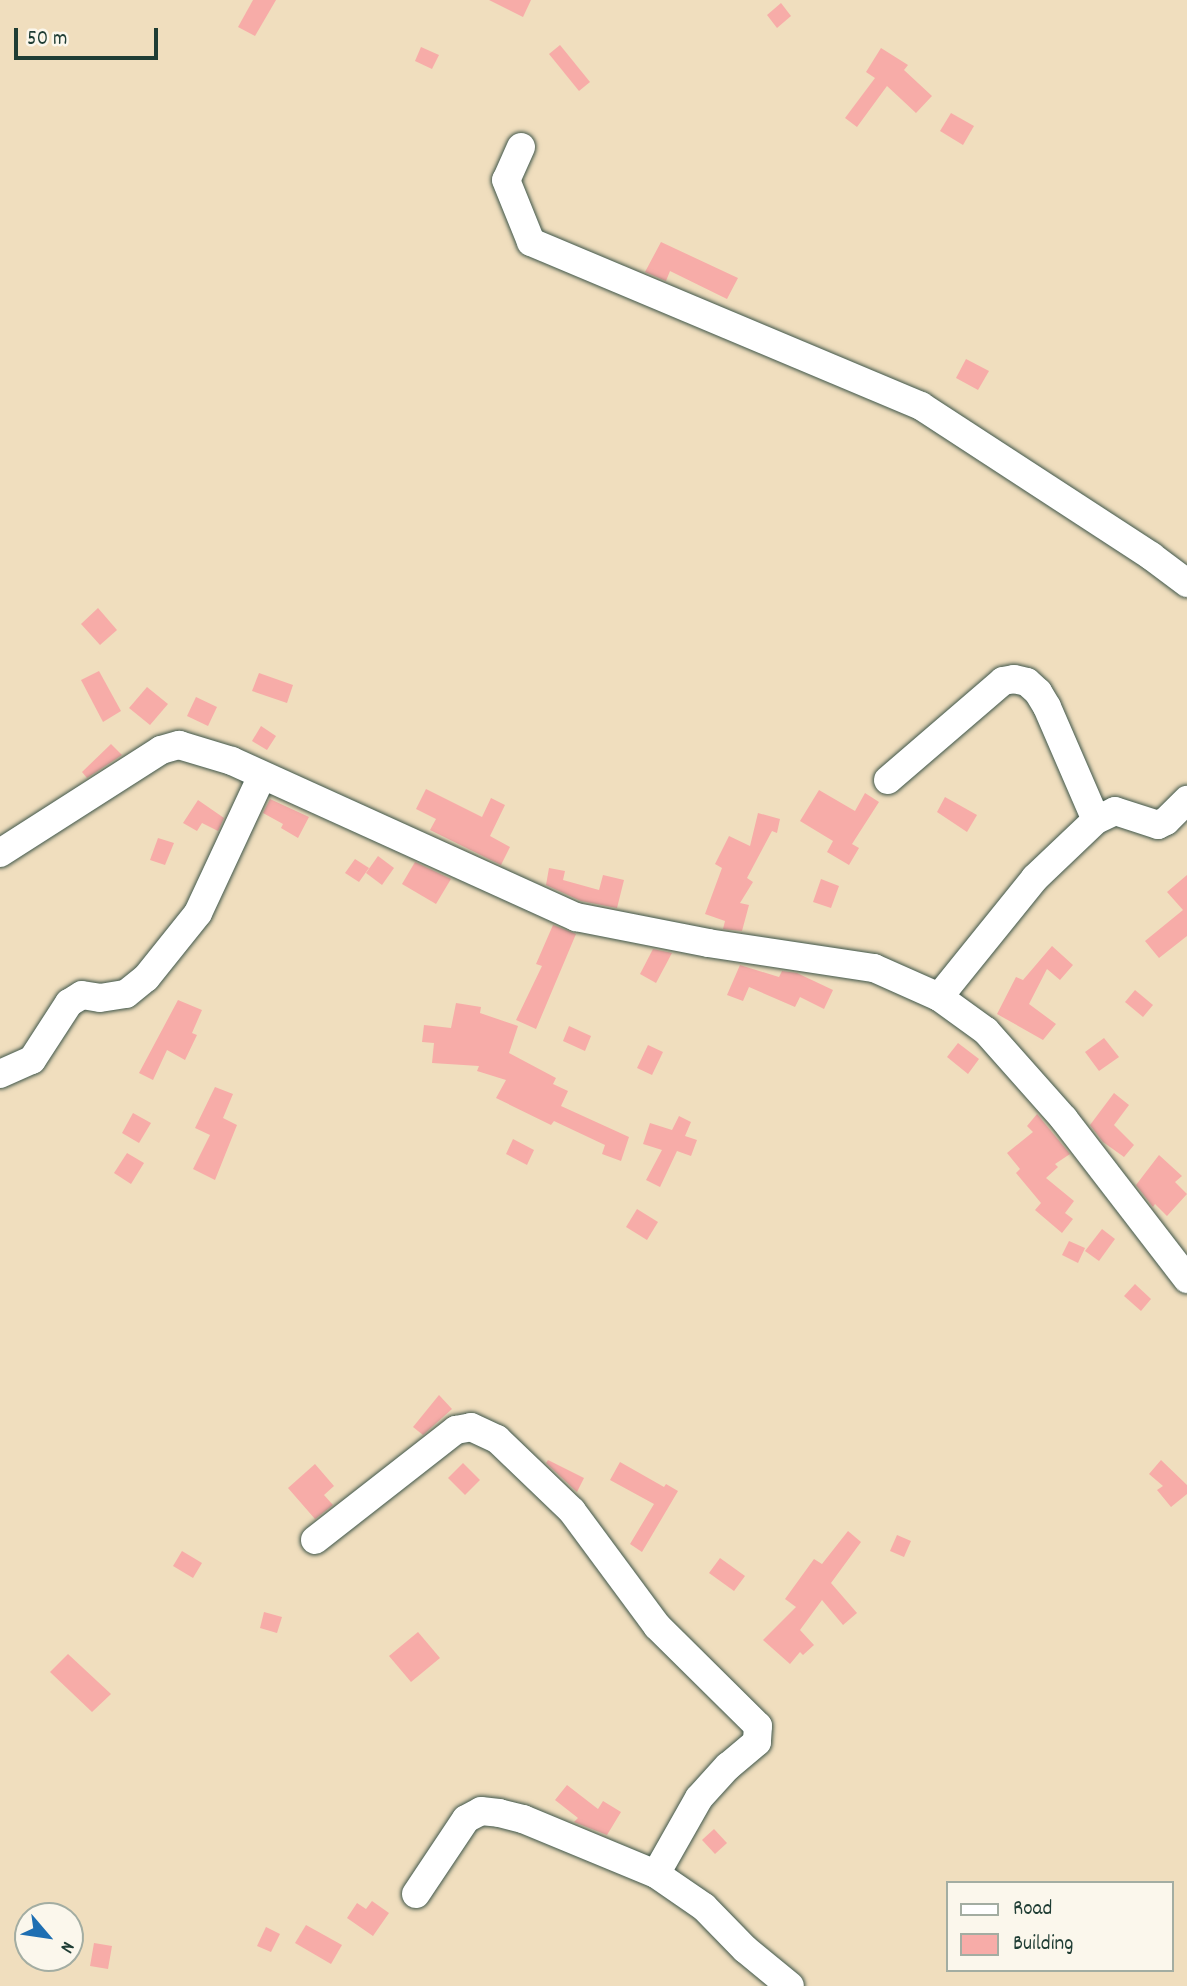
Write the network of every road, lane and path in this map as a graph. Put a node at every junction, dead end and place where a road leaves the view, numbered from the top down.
1 (521, 147) dead end
2 (1187, 583) edge
3 (262, 776) junction
4 (888, 780) dead end
5 (1187, 800) edge
6 (1096, 820) junction
7 (0, 853) edge
8 (939, 998) junction
9 (0, 1074) edge
10 (1187, 1279) edge
11 (315, 1540) dead end
12 (656, 1874) junction
13 (416, 1894) dead end
14 (790, 1986) edge

1 - 2 street
3 - 7 street
3 - 8 street
3 - 9 street
4 - 6 street
5 - 6 street
6 - 8 street
8 - 10 street
11 - 12 street
12 - 13 street
12 - 14 street

